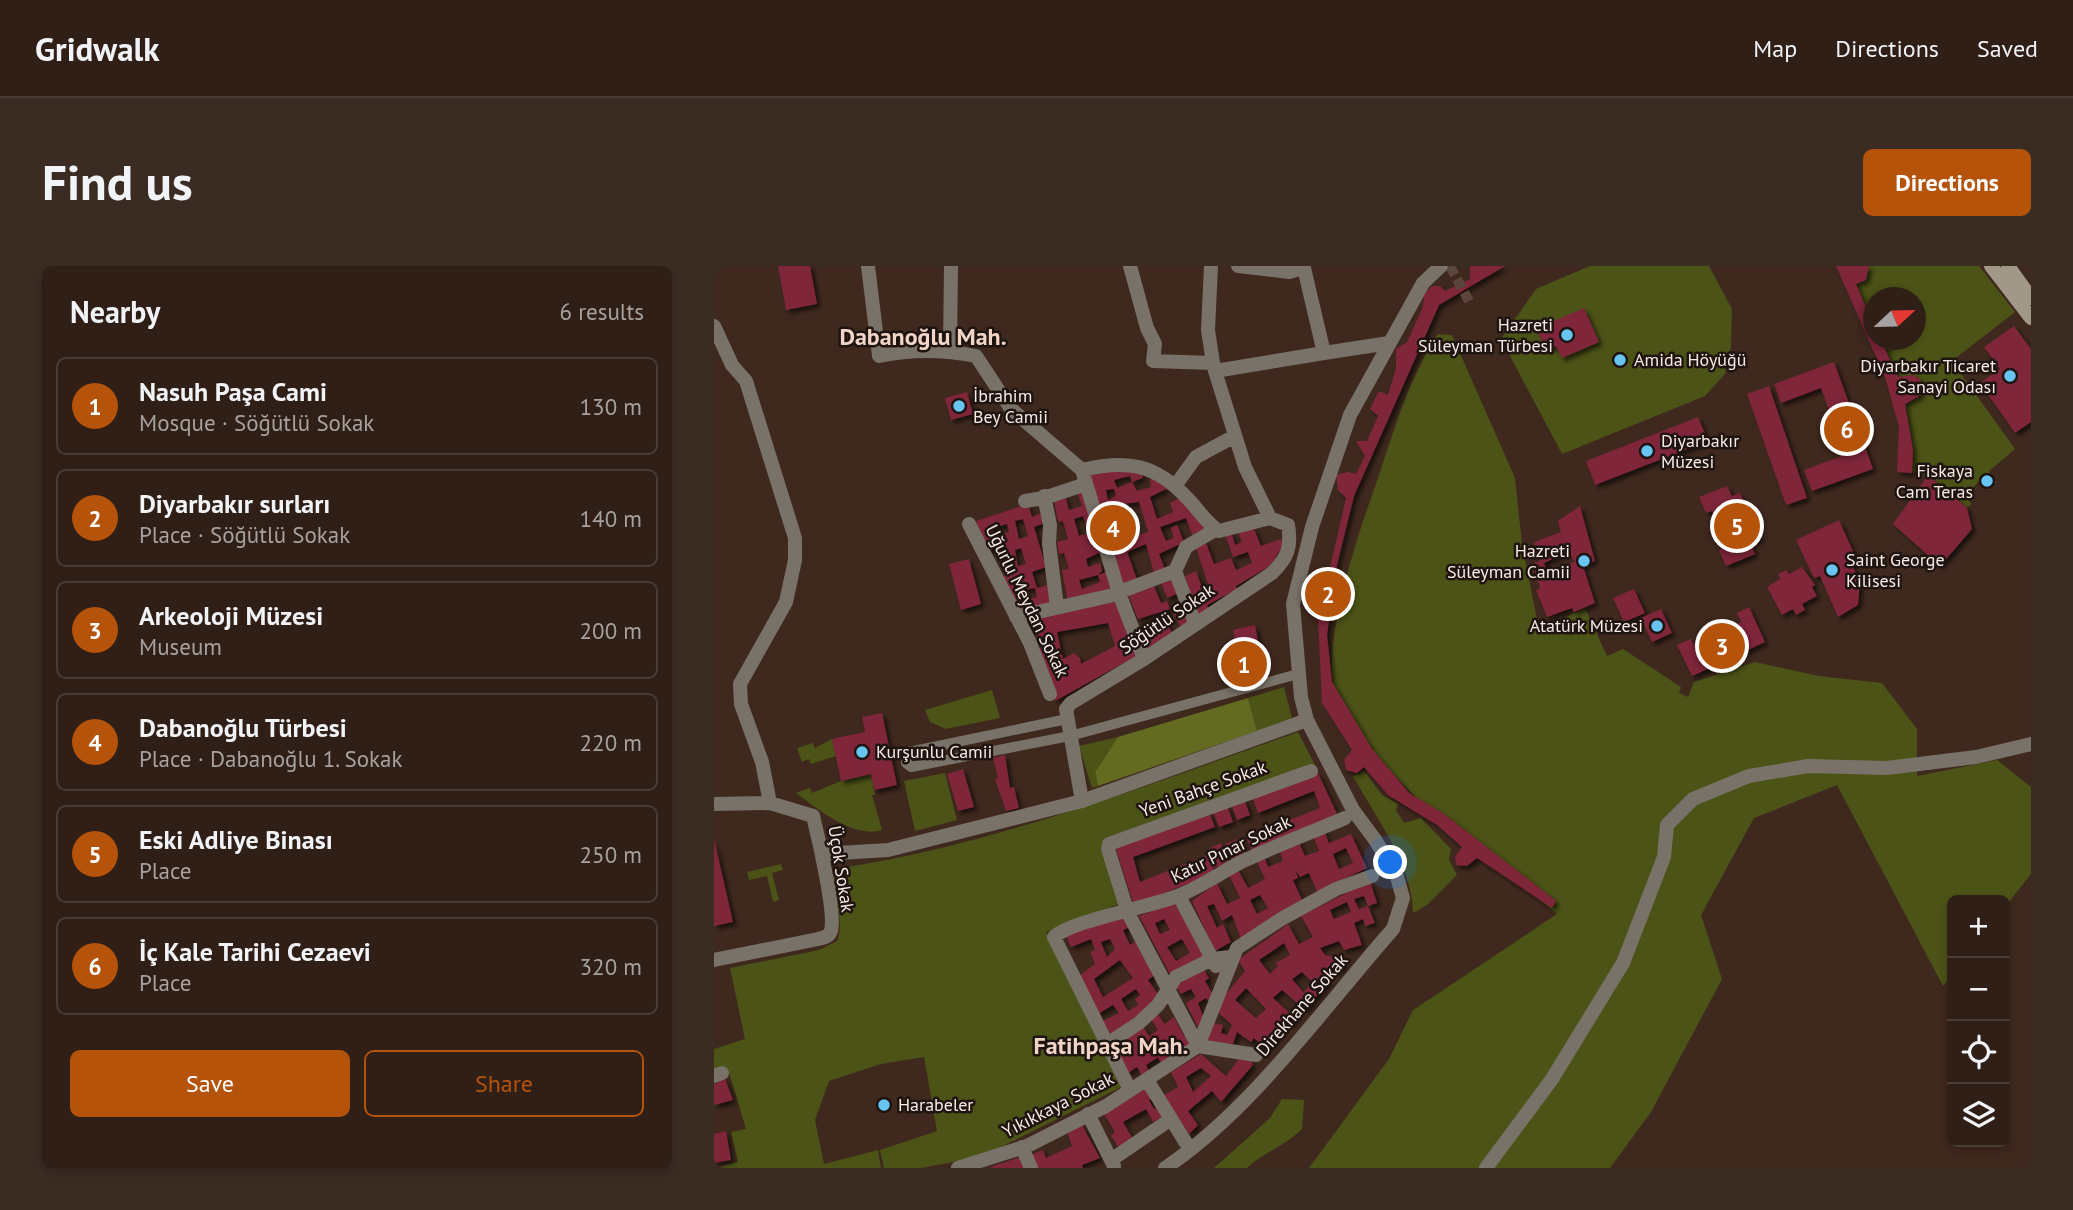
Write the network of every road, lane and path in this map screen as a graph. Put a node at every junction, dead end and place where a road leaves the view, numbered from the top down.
1 (951, 266) edge
2 (1130, 266) edge
3 (1211, 266) edge
4 (1238, 266) edge
5 (1246, 266) edge
6 (1441, 266) edge
7 (1992, 266) edge
8 (2008, 266) edge
9 (865, 267) edge
10 (1305, 267) edge
11 (2031, 298) edge
12 (2031, 318) edge
13 (714, 326) edge
14 (1389, 343) junction
15 (950, 351) junction
16 (1324, 353) junction
17 (1214, 367) junction
18 (1235, 436) junction
19 (1084, 477) junction
20 (1175, 486) junction
21 (1044, 497) junction
22 (1025, 501) dead end
23 (1270, 518) junction
24 (969, 524) dead end
25 (1215, 530) junction
26 (1175, 570) junction
27 (1119, 593) junction
28 (1057, 607) junction
29 (1016, 617) junction
30 (1195, 623) junction
31 (1144, 659) junction
32 (1298, 674) junction
33 (1050, 694) dead end
34 (1066, 714) junction
35 (1307, 720) junction
36 (1070, 736) junction
37 (2031, 744) edge
38 (1311, 771) dead end
39 (1082, 801) junction
40 (769, 803) junction
41 (714, 804) edge
42 (1345, 818) dead end
43 (822, 855) junction
44 (1372, 876) dead end
45 (1179, 896) junction
46 (1128, 913) junction
47 (1231, 957) junction
48 (1212, 959) junction
49 (714, 960) edge
50 (1224, 978) junction
51 (1167, 990) junction
52 (1107, 1044) junction
53 (1198, 1046) junction
54 (1256, 1055) dead end
55 (1147, 1080) junction
56 (1130, 1090) junction
57 (1088, 1114) junction
58 (1171, 1119) junction
59 (1186, 1143) dead end
60 (1023, 1147) junction
61 (1113, 1164) edge
62 (963, 1168) edge
63 (1031, 1168) edge
64 (1165, 1168) edge
65 (1486, 1168) edge

1 - 15 street
2 - 17 street
3 - 17 street
4 - 5 street
5 - 10 street
6 - 14 street, Direkhane Sokak
7 - 12 main road
8 - 11 main road
9 - 15 street
10 - 16 street
13 - 40 street
14 - 16 street
14 - 32 street, Direkhane Sokak
15 - 19 street
16 - 17 street
17 - 18 street
18 - 20 street
18 - 23 street
19 - 20 street
19 - 21 street
19 - 27 street
20 - 25 street
21 - 22 street
21 - 28 street
23 - 25 street
23 - 30 street, Söğütlü Sokak
24 - 29 street, Uğurlu Meydan Sokak
25 - 26 street
26 - 27 street
26 - 30 street
27 - 28 street
27 - 31 street
28 - 29 street
29 - 33 street, Uğurlu Meydan Sokak
30 - 31 street, Söğütlü Sokak
31 - 34 street, Söğütlü Sokak
32 - 35 street, Direkhane Sokak
32 - 36 street
34 - 36 street
34 - 36 street
35 - 39 street
35 - 64 street, Direkhane Sokak
36 - 39 street
37 - 65 street
38 - 46 street, Yeni Bahçe Sokak
39 - 43 street
40 - 41 street
40 - 43 street, Üçok Sokak
42 - 45 street, Katır Pınar Sokak
43 - 49 street, Üçok Sokak
44 - 47 street
45 - 46 street, Katır Pınar Sokak
45 - 48 street
46 - 51 street
46 - 52 street, Katır Pınar Sokak
47 - 48 street
47 - 50 street
48 - 50 street
48 - 51 street
50 - 53 street
51 - 52 street
51 - 53 street
52 - 56 street
53 - 54 street
53 - 55 street, Yıkıkkaya Sokak
55 - 56 street, Yıkıkkaya Sokak
55 - 58 street
56 - 57 street, Yıkıkkaya Sokak
57 - 60 street, Yıkıkkaya Sokak
57 - 61 street
58 - 59 street
58 - 61 street
60 - 62 street, Yıkıkkaya Sokak
60 - 63 street

